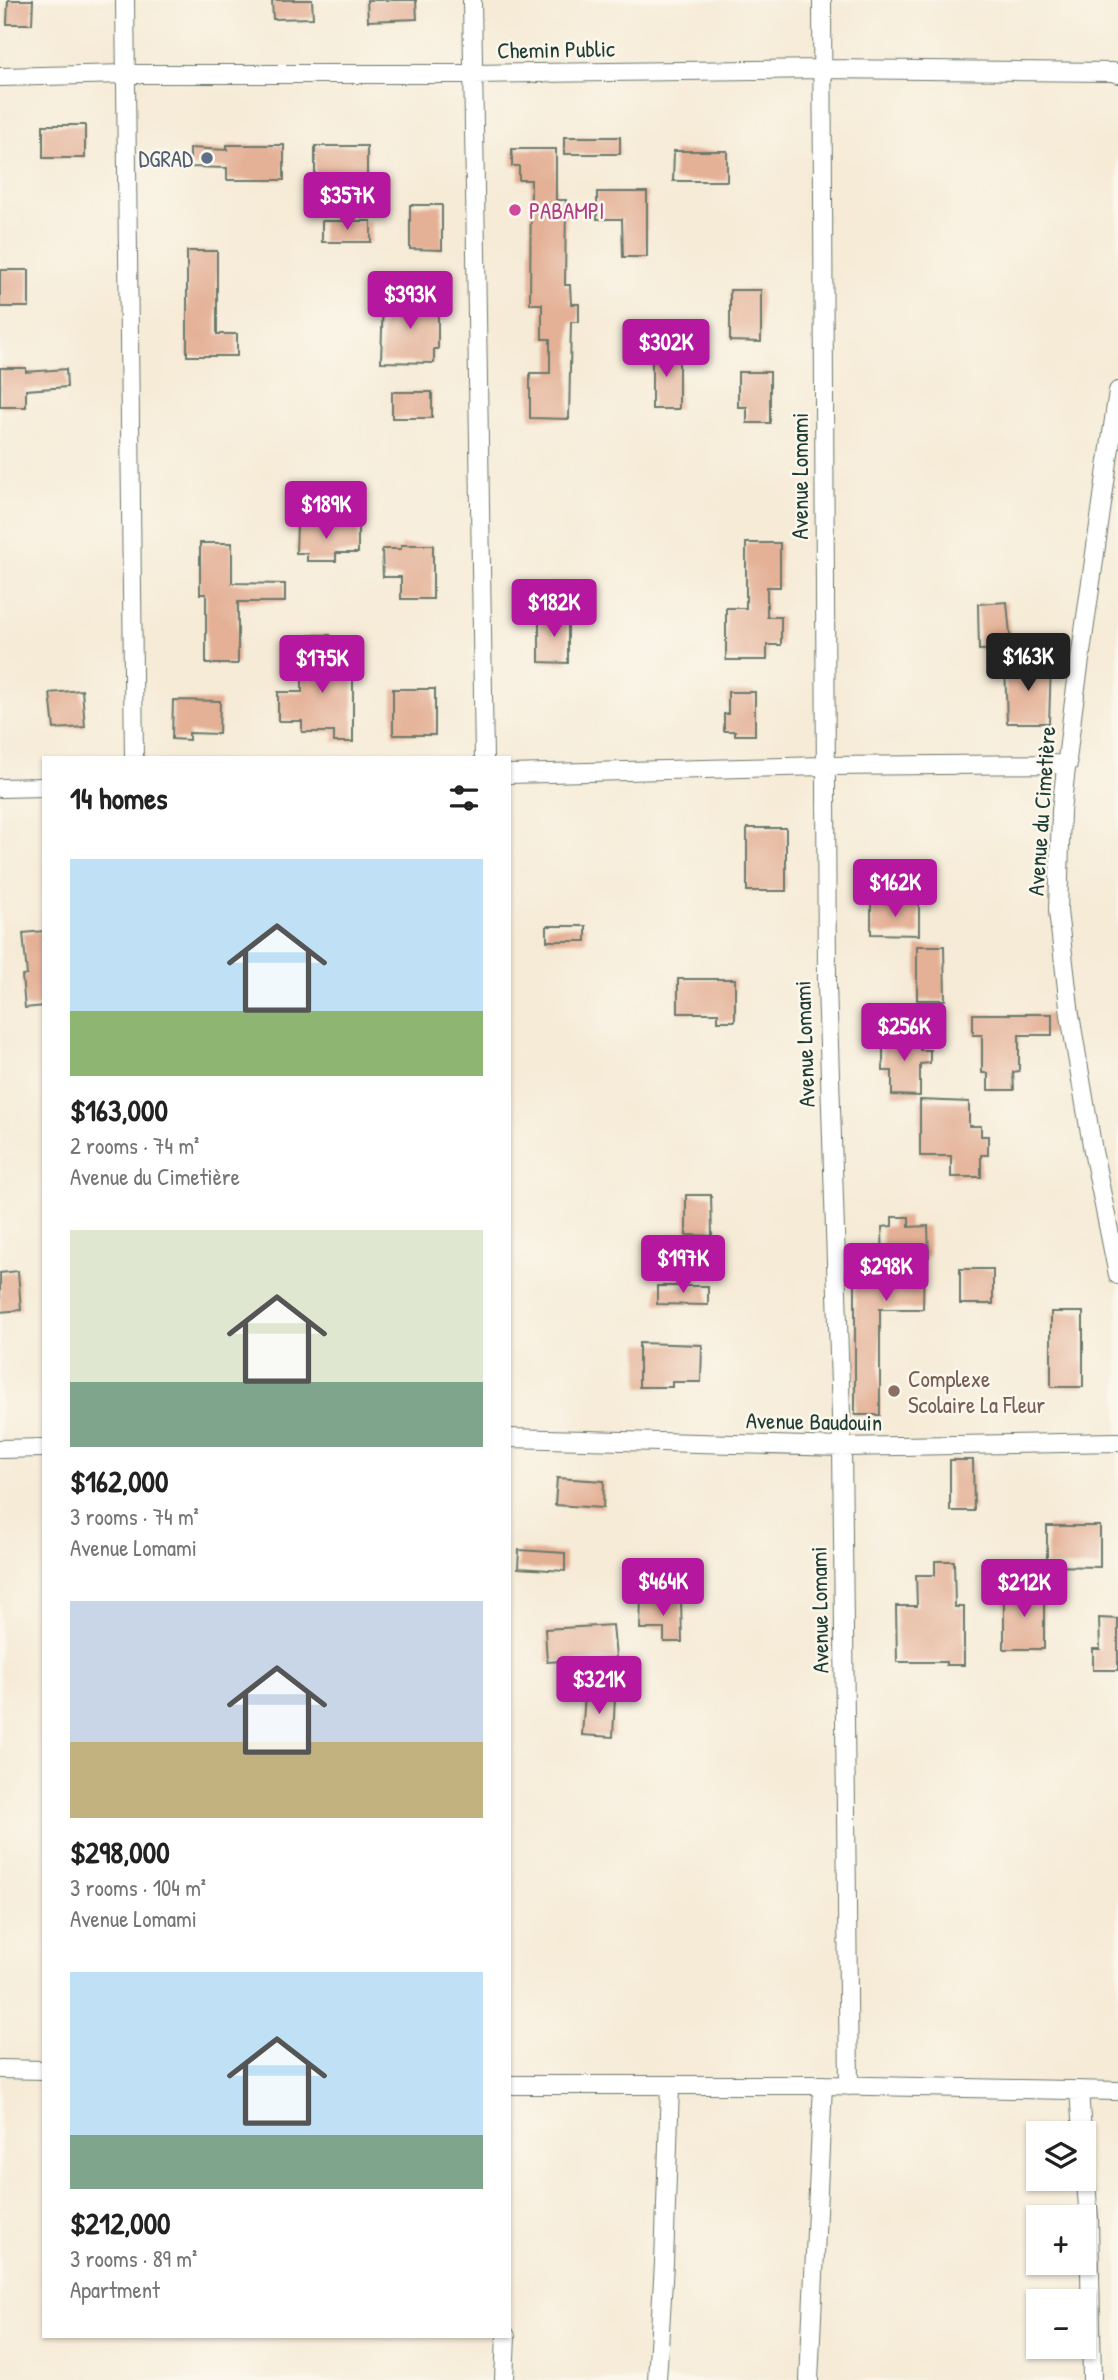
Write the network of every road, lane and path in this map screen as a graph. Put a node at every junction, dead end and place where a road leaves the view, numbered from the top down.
1 (125, 0) edge
2 (472, 0) edge
3 (822, 0) edge
4 (822, 69) junction
5 (1116, 72) edge
6 (126, 74) junction
7 (473, 74) junction
8 (0, 77) edge
9 (1118, 391) edge
10 (135, 756) edge
11 (484, 756) edge
12 (1068, 764) junction
13 (825, 766) junction
14 (511, 774) edge
15 (42, 787) edge
16 (0, 788) edge
17 (1118, 1275) edge
18 (511, 1438) edge
19 (1118, 1442) edge
20 (842, 1447) junction
21 (42, 1448) edge
22 (0, 1449) edge
23 (0, 2069) edge
24 (42, 2070) edge
25 (511, 2085) edge
26 (823, 2085) junction
27 (849, 2085) junction
28 (670, 2086) junction
29 (1079, 2090) junction
30 (1118, 2091) edge
31 (1081, 2121) edge
32 (1086, 2191) edge
33 (506, 2338) edge
34 (504, 2380) edge
35 (657, 2380) edge
36 (810, 2380) edge
37 (1092, 2380) edge

1 - 6 street
2 - 7 street
3 - 4 street, Avenue Lomami
4 - 5 street, Chemin Public
4 - 7 street, Chemin Public
4 - 13 street, Avenue Lomami
6 - 7 street, Chemin Public
6 - 8 street, Chemin Public
6 - 10 street
7 - 11 street
9 - 12 street, Avenue du Cimetière
12 - 13 street
12 - 17 street, Avenue du Cimetière
13 - 14 street
13 - 20 street, Avenue Lomami
15 - 16 street
18 - 20 street, Avenue Baudouin
19 - 20 street, Avenue Baudouin
20 - 27 street, Avenue Lomami
21 - 22 street
23 - 24 street
25 - 28 street
26 - 27 street
26 - 28 street
26 - 36 street
27 - 29 street
28 - 35 street
29 - 30 street
29 - 31 street
32 - 37 street
33 - 34 street

